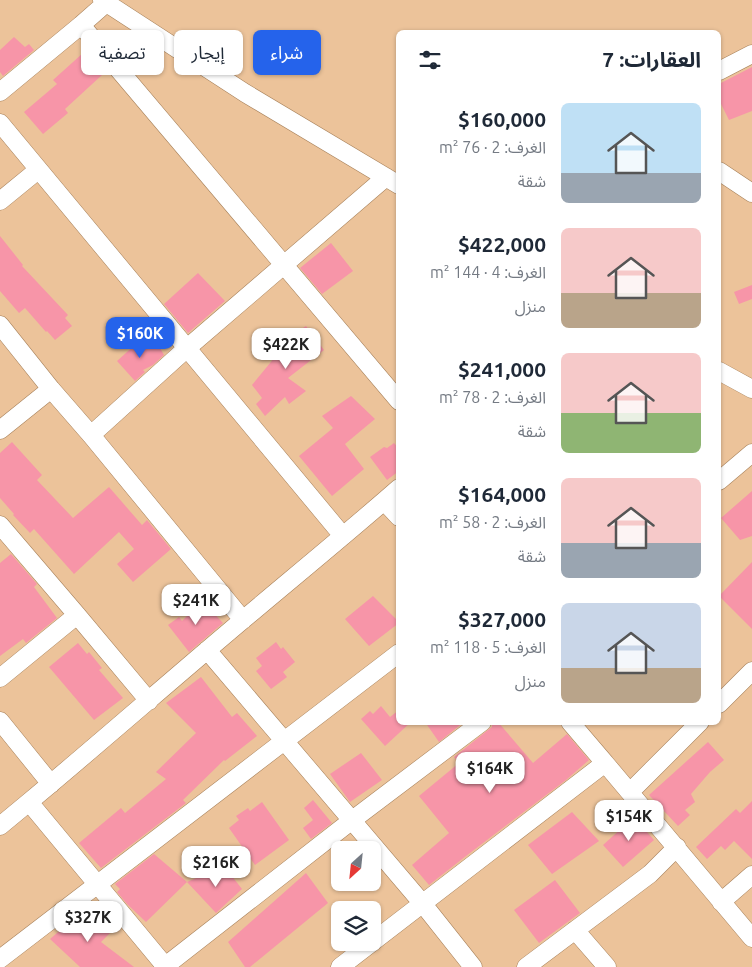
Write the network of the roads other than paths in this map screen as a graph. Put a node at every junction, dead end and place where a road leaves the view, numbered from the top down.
1 (104, 2) edge
2 (81, 25) junction
3 (752, 54) edge
4 (721, 69) edge
5 (0, 92) edge
6 (0, 123) edge
7 (38, 170) junction
8 (721, 172) edge
9 (392, 181) edge
10 (752, 193) edge
11 (0, 201) edge
12 (284, 266) junction
13 (0, 325) edge
14 (186, 349) junction
15 (721, 372) edge
16 (51, 389) junction
17 (752, 389) edge
18 (396, 397) edge
19 (0, 430) edge
20 (91, 435) junction
21 (752, 454) edge
22 (721, 479) edge
23 (396, 490) edge
24 (384, 500) junction
25 (396, 514) edge
26 (0, 525) edge
27 (343, 536) junction
28 (77, 615) junction
29 (243, 620) junction
30 (207, 650) junction
31 (396, 655) edge
32 (752, 671) edge
33 (0, 678) edge
34 (149, 701) junction
35 (721, 702) edge
36 (0, 721) edge
37 (478, 725) edge
38 (573, 725) edge
39 (697, 725) edge
40 (285, 741) junction
41 (605, 763) junction
42 (51, 784) junction
43 (630, 792) junction
44 (29, 802) junction
45 (351, 821) junction
46 (0, 826) edge
47 (676, 847) junction
48 (752, 875) edge
49 (97, 884) junction
50 (721, 902) junction
51 (423, 904) junction
52 (575, 930) junction
53 (752, 938) edge
54 (0, 959) edge
55 (165, 967) edge
56 (340, 967) edge
57 (473, 967) edge
58 (526, 967) edge
59 (607, 967) edge

1 - 2 street
1 - 9 street
2 - 5 street
2 - 12 street
3 - 4 street
6 - 7 street
7 - 11 street
7 - 14 street
8 - 10 street
9 - 12 street
12 - 14 street
12 - 18 street
13 - 16 street
14 - 20 street
14 - 27 street
15 - 17 street
16 - 19 street
16 - 20 street
20 - 29 street
21 - 22 street
23 - 24 street
24 - 25 street
24 - 27 street
26 - 28 street
27 - 29 street
28 - 33 street
28 - 34 street
29 - 30 street
30 - 34 street
30 - 40 street
31 - 40 street
32 - 35 street
34 - 42 street
36 - 42 street
37 - 45 street
38 - 41 street
39 - 43 street
40 - 45 street
40 - 49 street
41 - 43 street
41 - 51 street
42 - 44 street
43 - 47 street
44 - 46 street
44 - 49 street
45 - 51 street
45 - 55 street
47 - 50 street
47 - 52 street
48 - 50 street
49 - 54 street
49 - 55 street
50 - 53 street
51 - 56 street
51 - 57 street
52 - 58 street
52 - 59 street

